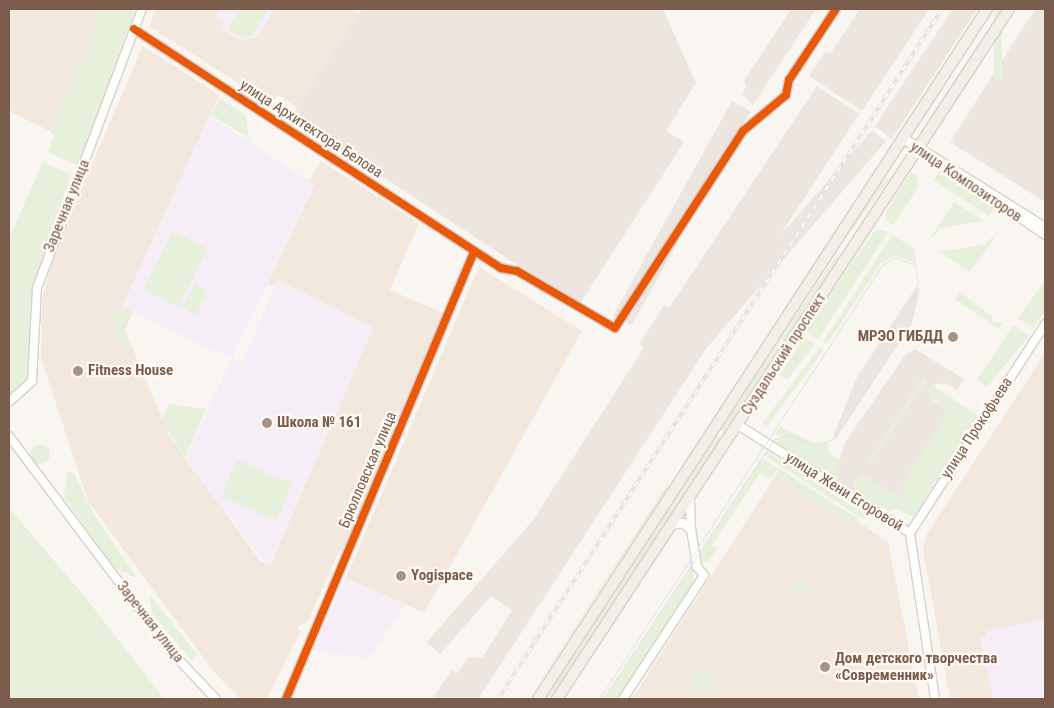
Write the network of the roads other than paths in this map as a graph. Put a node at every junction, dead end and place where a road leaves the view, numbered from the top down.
1 (142, 9) edge
2 (836, 9) edge
3 (987, 9) edge
4 (1009, 9) edge
5 (134, 29) junction
6 (902, 138) junction
7 (918, 148) junction
8 (1045, 227) edge
9 (1045, 235) edge
10 (832, 249) junction
11 (474, 251) junction
12 (845, 260) junction
13 (1045, 324) edge
14 (9, 402) edge
15 (738, 426) junction
16 (9, 436) edge
17 (690, 499) junction
18 (672, 525) junction
19 (691, 530) junction
20 (910, 533) junction
21 (216, 699) edge
22 (286, 699) edge
23 (538, 699) edge
24 (557, 699) edge
25 (623, 699) edge
26 (935, 699) edge

1 - 5 street, Заречная улица
2 - 11 street, улица Архитектора Белова
3 - 6 main road, Суздальский проспект
4 - 7 main road, Суздальский проспект
5 - 11 street, улица Архитектора Белова
5 - 14 street, Заречная улица
6 - 7 street, улица Композиторов
6 - 10 main road, Суздальский проспект
7 - 8 street, улица Композиторов
7 - 9 street, улица Композиторов
7 - 12 main road, Суздальский проспект
10 - 12 main road
10 - 23 main road, Суздальский проспект
11 - 22 street, Брюлловская улица
12 - 15 main road, Суздальский проспект
13 - 20 street, улица Прокофьева
15 - 17 main road, Суздальский проспект
15 - 20 street, улица Жени Егоровой
16 - 21 street, Заречная улица
17 - 18 main road, Суздальский проспект
17 - 19 street
18 - 19 street
18 - 24 main road, Суздальский проспект
19 - 25 street
20 - 26 street, улица Жени Егоровой

